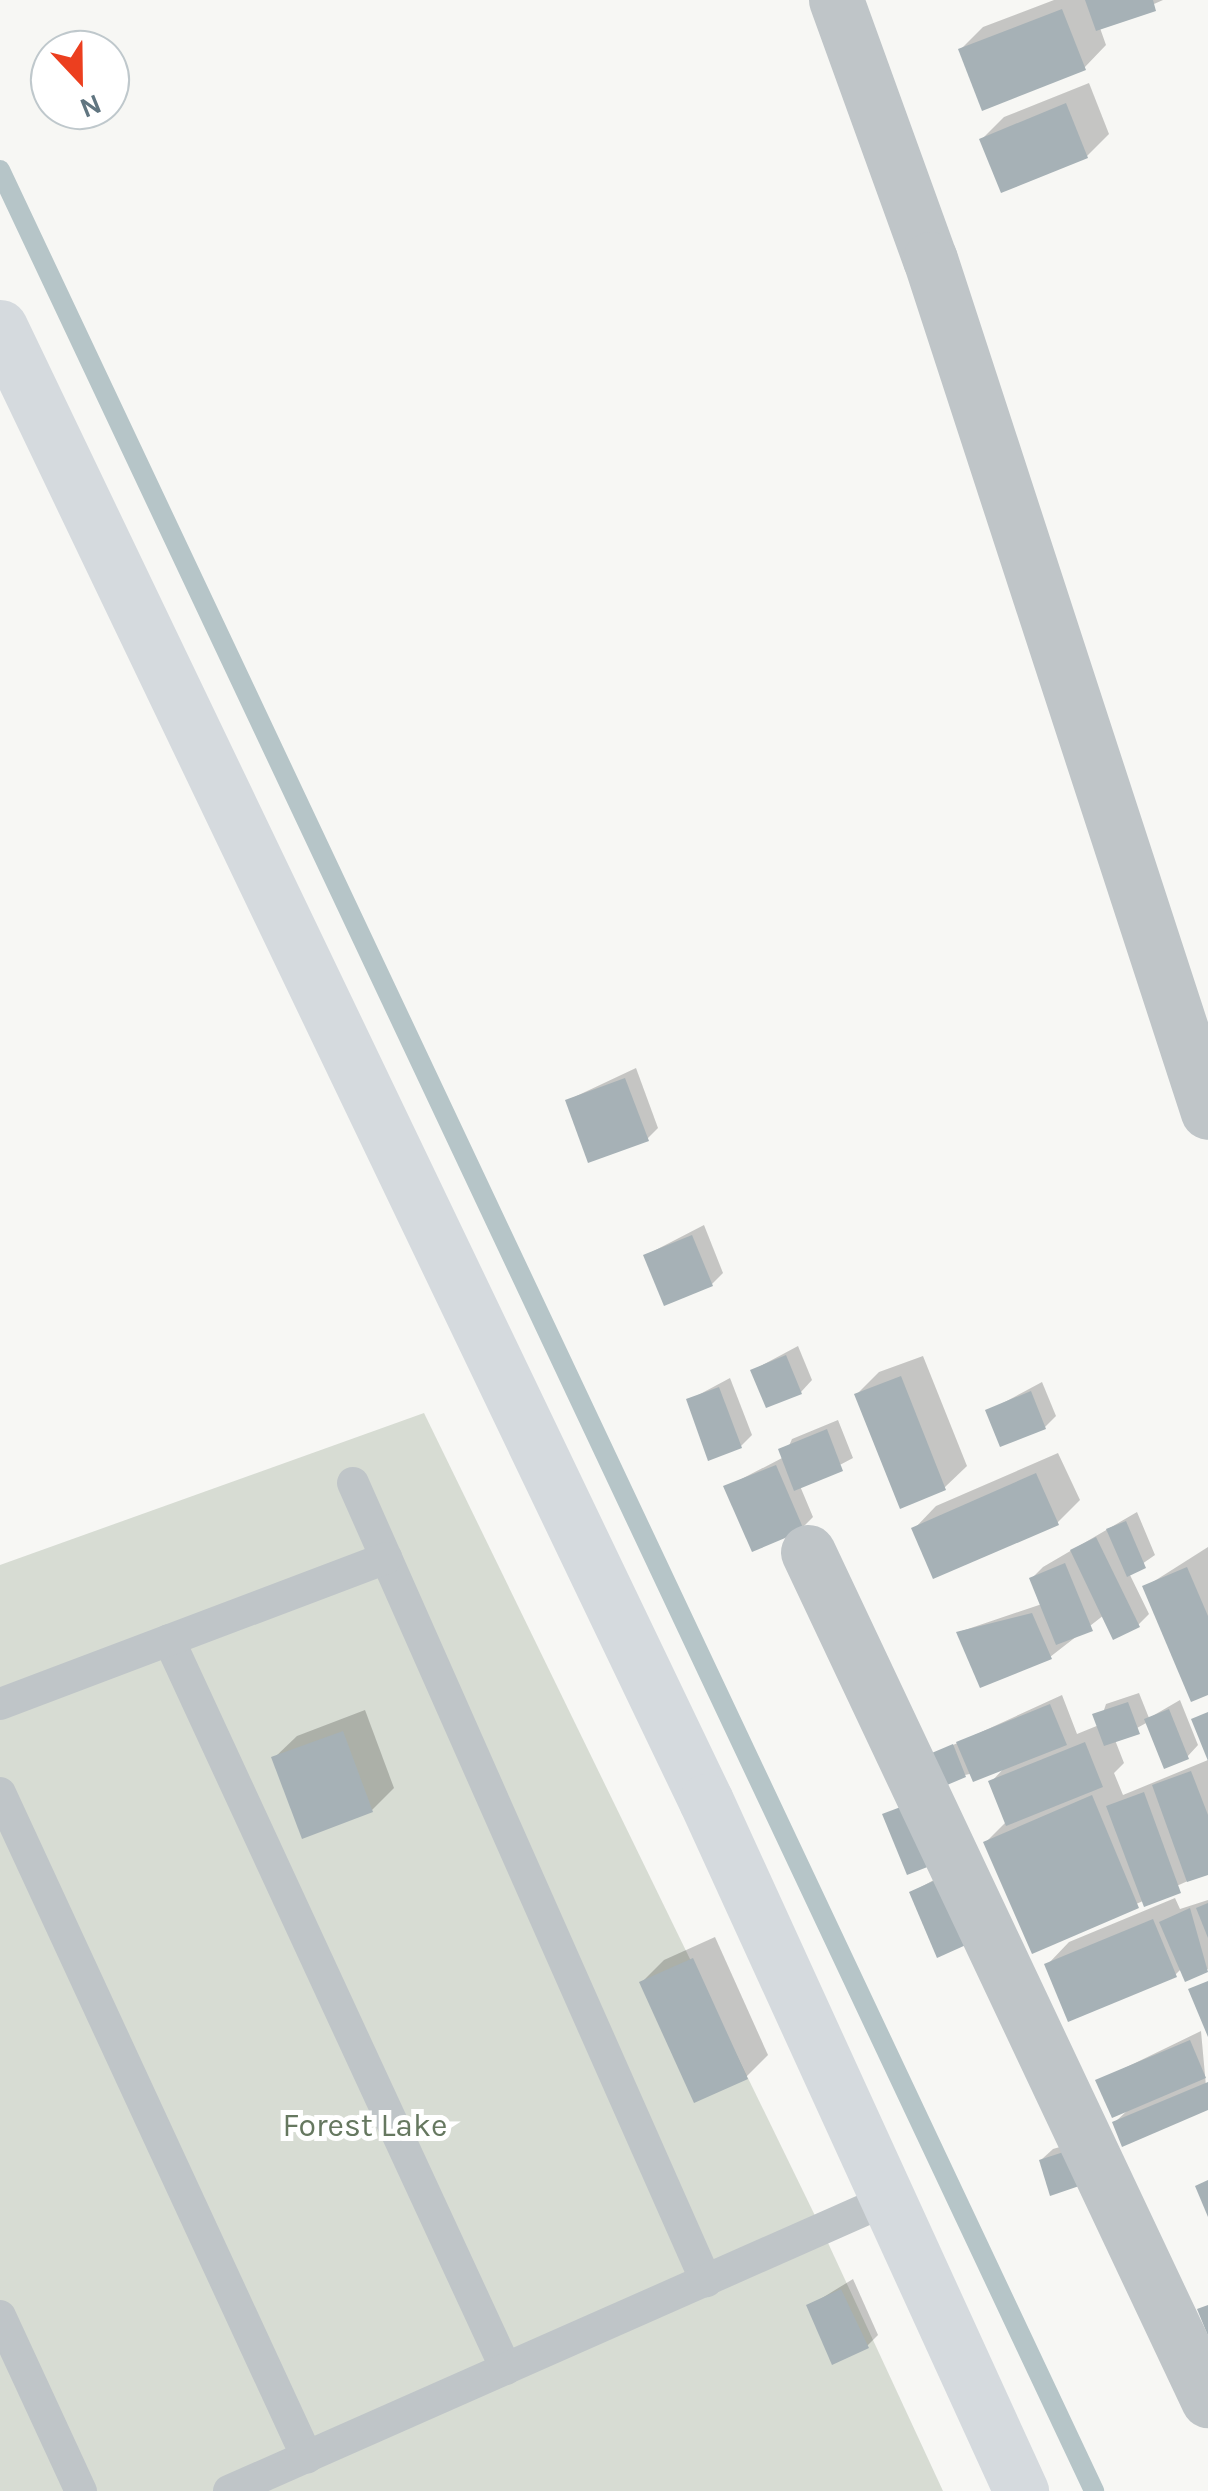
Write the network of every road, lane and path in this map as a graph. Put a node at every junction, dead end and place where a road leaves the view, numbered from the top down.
1 (836, 0) edge
2 (0, 327) edge
3 (1208, 1112) edge
4 (353, 1483) dead end
5 (808, 1552) dead end
6 (386, 1558) junction
7 (169, 1640) junction
8 (0, 1704) edge
9 (0, 1793) edge
10 (888, 2200) junction
11 (706, 2281) junction
12 (0, 2316) edge
13 (506, 2369) junction
14 (1208, 2400) edge
15 (307, 2456) junction
16 (280, 2481) edge
17 (81, 2491) edge
18 (229, 2491) edge
19 (1020, 2491) edge

1 - 3 street
2 - 10 street
4 - 6 lane
5 - 14 street
6 - 7 lane
6 - 11 lane
7 - 8 lane
7 - 13 lane
9 - 15 lane
10 - 11 lane
10 - 19 street
11 - 13 lane
12 - 17 lane
13 - 15 lane
15 - 16 lane
16 - 18 lane

